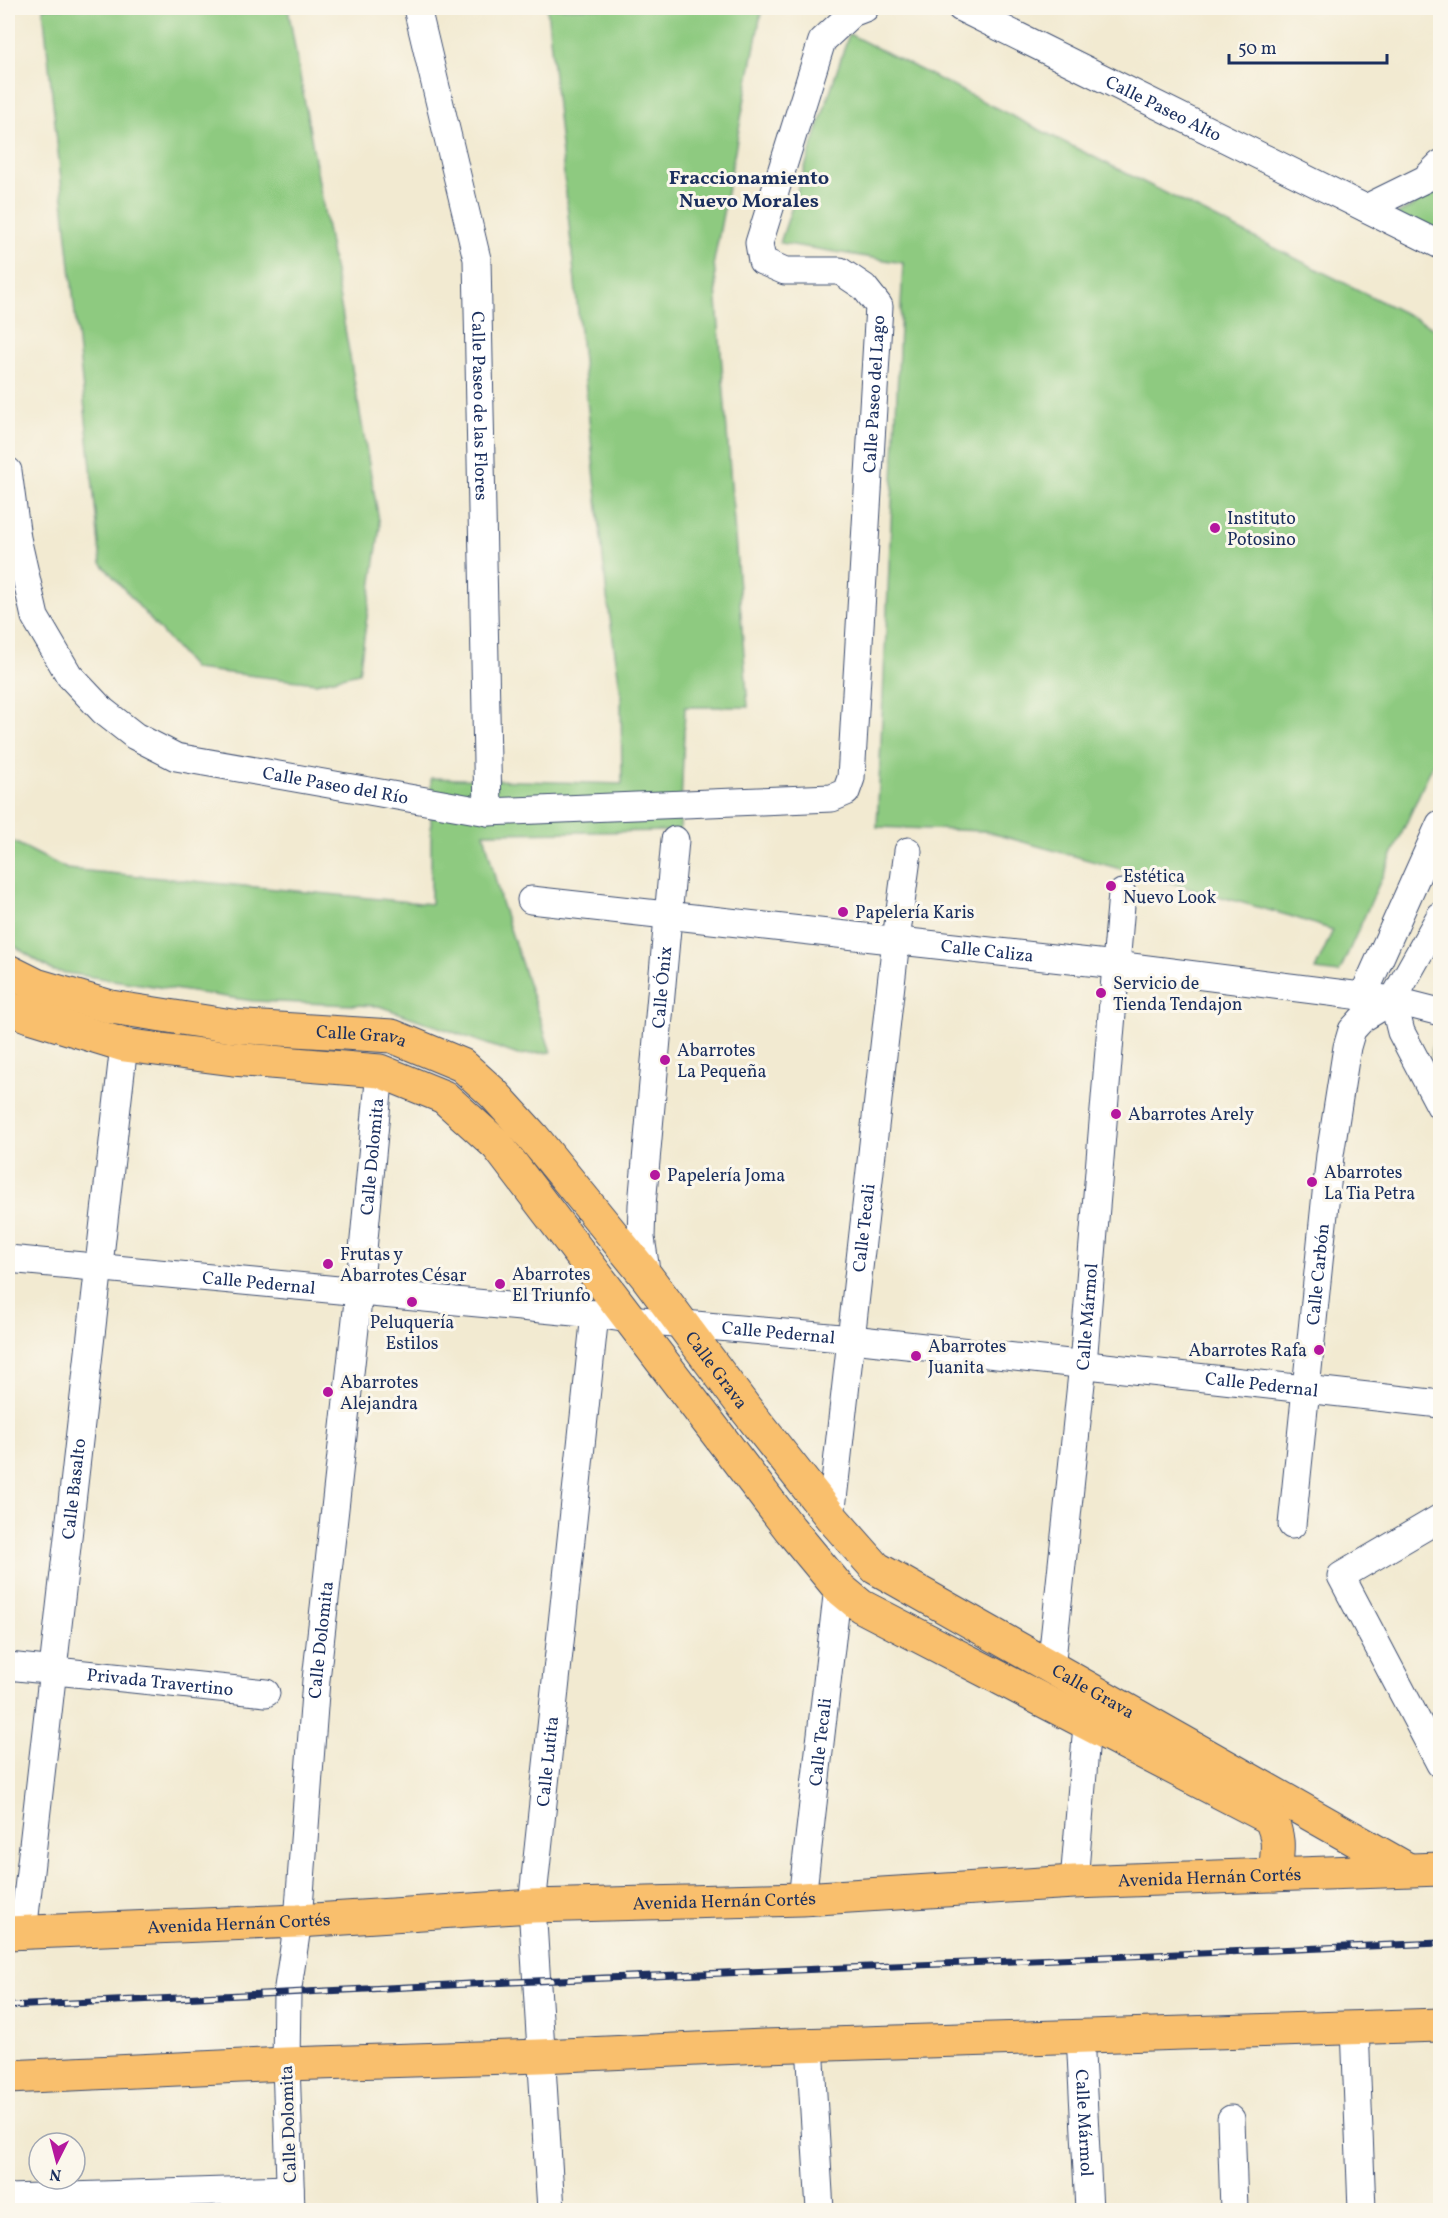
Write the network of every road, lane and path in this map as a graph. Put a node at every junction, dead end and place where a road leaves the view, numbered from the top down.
1 (417, 8) edge
2 (865, 8) edge
3 (962, 8) edge
4 (1440, 164) edge
5 (1366, 208) junction
6 (1440, 245) edge
7 (8, 471) edge
8 (846, 792) joint
9 (488, 812) junction
10 (1440, 824) edge
11 (675, 840) dead end
12 (908, 851) dead end
13 (1122, 893) dead end
14 (531, 900) dead end
15 (1440, 916) edge
16 (668, 917) junction
17 (896, 940) junction
18 (1116, 965) junction
19 (8, 971) edge
20 (1363, 996) junction
21 (1393, 1000) junction
22 (8, 1008) edge
23 (1440, 1012) edge
24 (124, 1045) junction
25 (380, 1071) junction
26 (1440, 1106) edge
27 (8, 1258) edge
28 (99, 1267) junction
29 (647, 1277) junction
30 (359, 1292) junction
31 (595, 1314) junction
32 (628, 1319) junction
33 (681, 1324) junction
34 (852, 1339) junction
35 (1083, 1364) junction
36 (1306, 1389) junction
37 (1440, 1404) edge
38 (831, 1517) junction
39 (1292, 1525) dead end
40 (1438, 1526) edge
41 (838, 1587) junction
42 (8, 1666) edge
43 (1052, 1669) junction
44 (53, 1671) junction
45 (266, 1693) dead end
46 (1087, 1725) junction
47 (1440, 1764) edge
48 (1407, 1869) junction
49 (1440, 1869) edge
50 (1275, 1875) junction
51 (1074, 1882) junction
52 (802, 1899) junction
53 (531, 1906) junction
54 (297, 1921) junction
55 (15, 1933) edge
56 (1440, 2025) edge
57 (1355, 2027) junction
58 (1080, 2036) junction
59 (810, 2045) junction
60 (540, 2056) junction
61 (286, 2064) junction
62 (8, 2077) edge
63 (1232, 2118) dead end
64 (8, 2198) edge
65 (291, 2200) edge
66 (551, 2211) edge
67 (820, 2211) edge
68 (1089, 2211) edge
69 (1234, 2211) edge
70 (1362, 2211) edge

1 - 9 street, Calle Paseo de las Flores
2 - 8 street, Calle Paseo del Lago
3 - 5 street, Calle Paseo Alto
4 - 5 street
5 - 6 street, Calle Paseo Alto
7 - 9 street, Calle Paseo del Río
8 - 9 street, Calle Paseo del Río
10 - 20 street
11 - 16 street, Calle Ónix
12 - 17 street, Calle Tecali
13 - 18 street, Calle Mármol
14 - 16 street, Calle Caliza
15 - 21 street, Calle Carbón
16 - 17 street, Calle Caliza
16 - 29 street, Calle Ónix
17 - 18 street, Calle Caliza
17 - 34 street, Calle Tecali
18 - 20 street, Calle Caliza
18 - 35 street, Calle Mármol
19 - 29 main road, Calle Grava
20 - 21 street, Calle Caliza
21 - 23 street, Calle Caliza
21 - 26 street
21 - 36 street, Calle Carbón
22 - 24 main road, Calle Grava
24 - 25 main road, Calle Grava
24 - 28 street, Calle Basalto
25 - 30 street, Calle Dolomita
25 - 32 main road, Calle Grava
27 - 28 street, Calle Pedernal
28 - 30 street, Calle Pedernal
28 - 44 street, Calle Basalto
29 - 33 main road, Calle Grava
30 - 31 street, Calle Pedernal
30 - 54 street, Calle Dolomita
31 - 32 street, Calle Pedernal
31 - 53 street, Calle Lutita
32 - 33 street, Calle Pedernal
32 - 41 main road, Calle Grava
33 - 34 street, Calle Pedernal
33 - 38 main road, Calle Grava
34 - 35 street, Calle Pedernal
34 - 38 street, Calle Tecali
35 - 36 street, Calle Pedernal
35 - 43 street, Calle Mármol
36 - 37 street, Calle Pedernal
36 - 39 street, Calle Carbón
38 - 43 main road, Calle Grava
40 - 47 street
41 - 46 main road, Calle Grava
41 - 52 street, Calle Tecali
42 - 44 street, Privada Travertino
43 - 48 main road, Calle Grava
44 - 45 street, Privada Travertino
44 - 55 street, Calle Basalto
46 - 50 main road, Calle Grava
46 - 51 street
48 - 49 main road, Avenida Hernán Cortés
48 - 50 main road, Avenida Hernán Cortés
50 - 51 main road, Avenida Hernán Cortés
51 - 52 main road, Avenida Hernán Cortés
52 - 53 main road, Avenida Hernán Cortés
53 - 54 main road, Avenida Hernán Cortés
53 - 60 street, Calle Lutita
54 - 55 main road, Avenida Hernán Cortés
54 - 61 street, Calle Dolomita
56 - 57 main road
57 - 58 main road
57 - 70 street
58 - 59 main road
58 - 68 street, Calle Mármol
59 - 60 main road
59 - 67 street
60 - 61 main road
60 - 66 street, Calle Lutita
61 - 62 main road
61 - 65 street, Calle Dolomita
63 - 69 street
64 - 65 street

